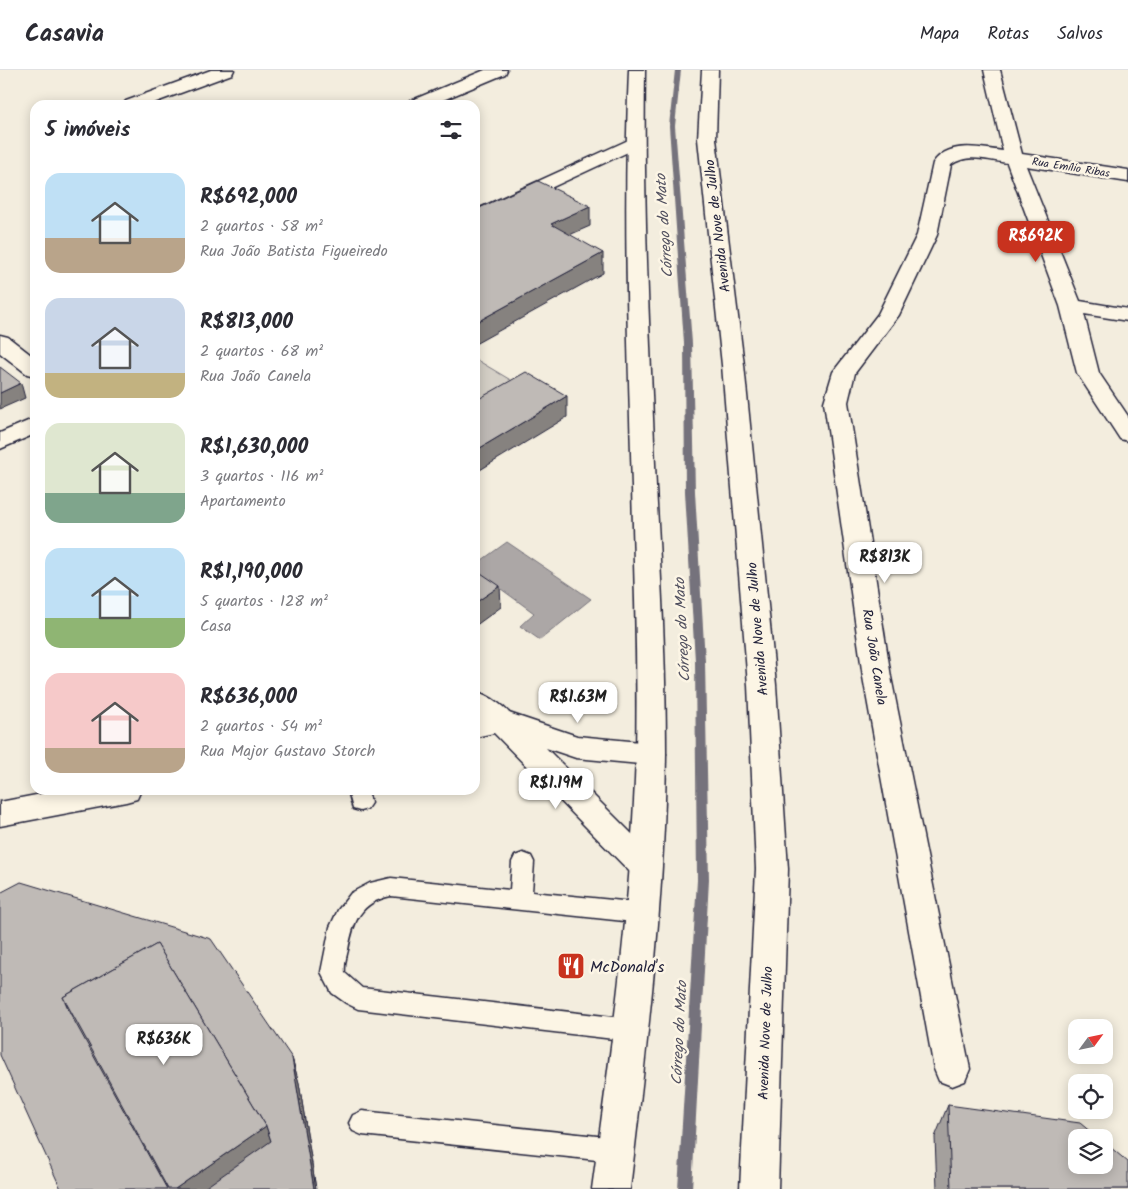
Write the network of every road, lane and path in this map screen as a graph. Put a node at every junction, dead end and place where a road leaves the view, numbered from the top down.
1 (226, 70) edge
2 (499, 70) edge
3 (637, 70) edge
4 (710, 70) edge
5 (992, 70) edge
6 (145, 100) edge
7 (428, 100) edge
8 (635, 142) junction
9 (1014, 158) junction
10 (1128, 176) edge
11 (480, 215) edge
12 (1071, 306) junction
13 (1128, 315) edge
14 (0, 342) edge
15 (30, 365) edge
16 (30, 427) edge
17 (1128, 434) edge
18 (0, 442) edge
19 (480, 711) edge
20 (487, 723) edge
21 (651, 754) junction
22 (100, 795) edge
23 (0, 814) edge
24 (524, 862) dead end
25 (645, 867) junction
26 (520, 901) junction
27 (643, 913) junction
28 (631, 1030) junction
29 (952, 1069) dead end
30 (362, 1123) dead end
31 (616, 1150) junction
32 (610, 1189) edge
33 (759, 1189) edge

1 - 6 street
2 - 7 street
3 - 8 street
4 - 33 street, Avenida Nove de Julho
5 - 9 street
8 - 11 street
8 - 21 street
9 - 10 street, Rua Emílio Ribas
9 - 12 street
9 - 29 street, Rua João Canela
12 - 13 street
12 - 17 street
14 - 15 street
16 - 18 street
19 - 20 street
20 - 21 street
20 - 25 street
21 - 25 street
22 - 23 street
24 - 26 lane
25 - 27 street
26 - 27 lane
26 - 28 lane
27 - 28 street
28 - 31 street
30 - 31 lane
31 - 32 street

